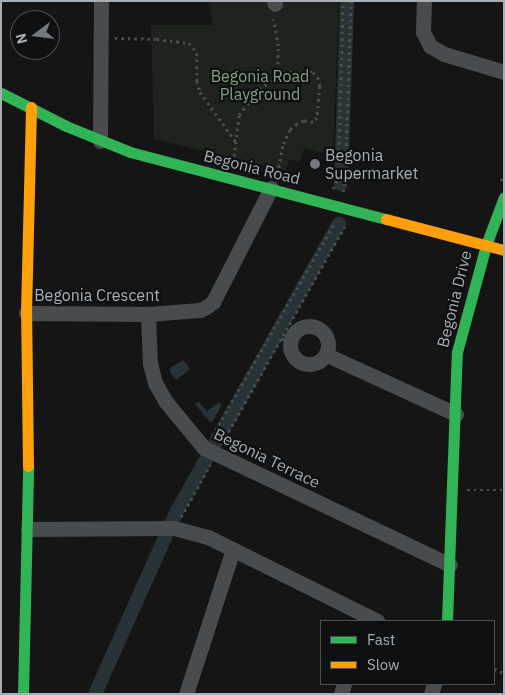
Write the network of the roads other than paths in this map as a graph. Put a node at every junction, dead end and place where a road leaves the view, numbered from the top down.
1 (101, 1) edge
2 (424, 1) edge
3 (504, 72) edge
4 (1, 93) edge
5 (31, 107) junction
6 (100, 140) junction
7 (274, 184) junction
8 (504, 197) edge
9 (486, 245) junction
10 (504, 250) edge
11 (26, 313) junction
12 (148, 314) junction
13 (326, 355) junction
14 (456, 414) junction
15 (28, 529) junction
16 (233, 549) junction
17 (450, 565) junction
18 (371, 620) edge
19 (447, 620) edge
20 (24, 694) edge
21 (186, 694) edge

1 - 6 street
2 - 3 street
4 - 5 street, Begonia Road
5 - 6 street, Begonia Road
5 - 11 street, Begonia Crescent
6 - 7 street, Begonia Road
7 - 9 street, Begonia Road
7 - 12 street, Begonia Crescent
8 - 9 street, Begonia Drive
9 - 10 street, Begonia Road
9 - 14 street, Begonia Drive
11 - 12 street, Begonia Crescent
11 - 15 street
12 - 17 street, Begonia Terrace
13 - 13 street
13 - 14 street
14 - 17 street, Begonia Drive
15 - 16 street
15 - 20 street
16 - 18 street
16 - 21 street
17 - 19 street, Begonia Drive

